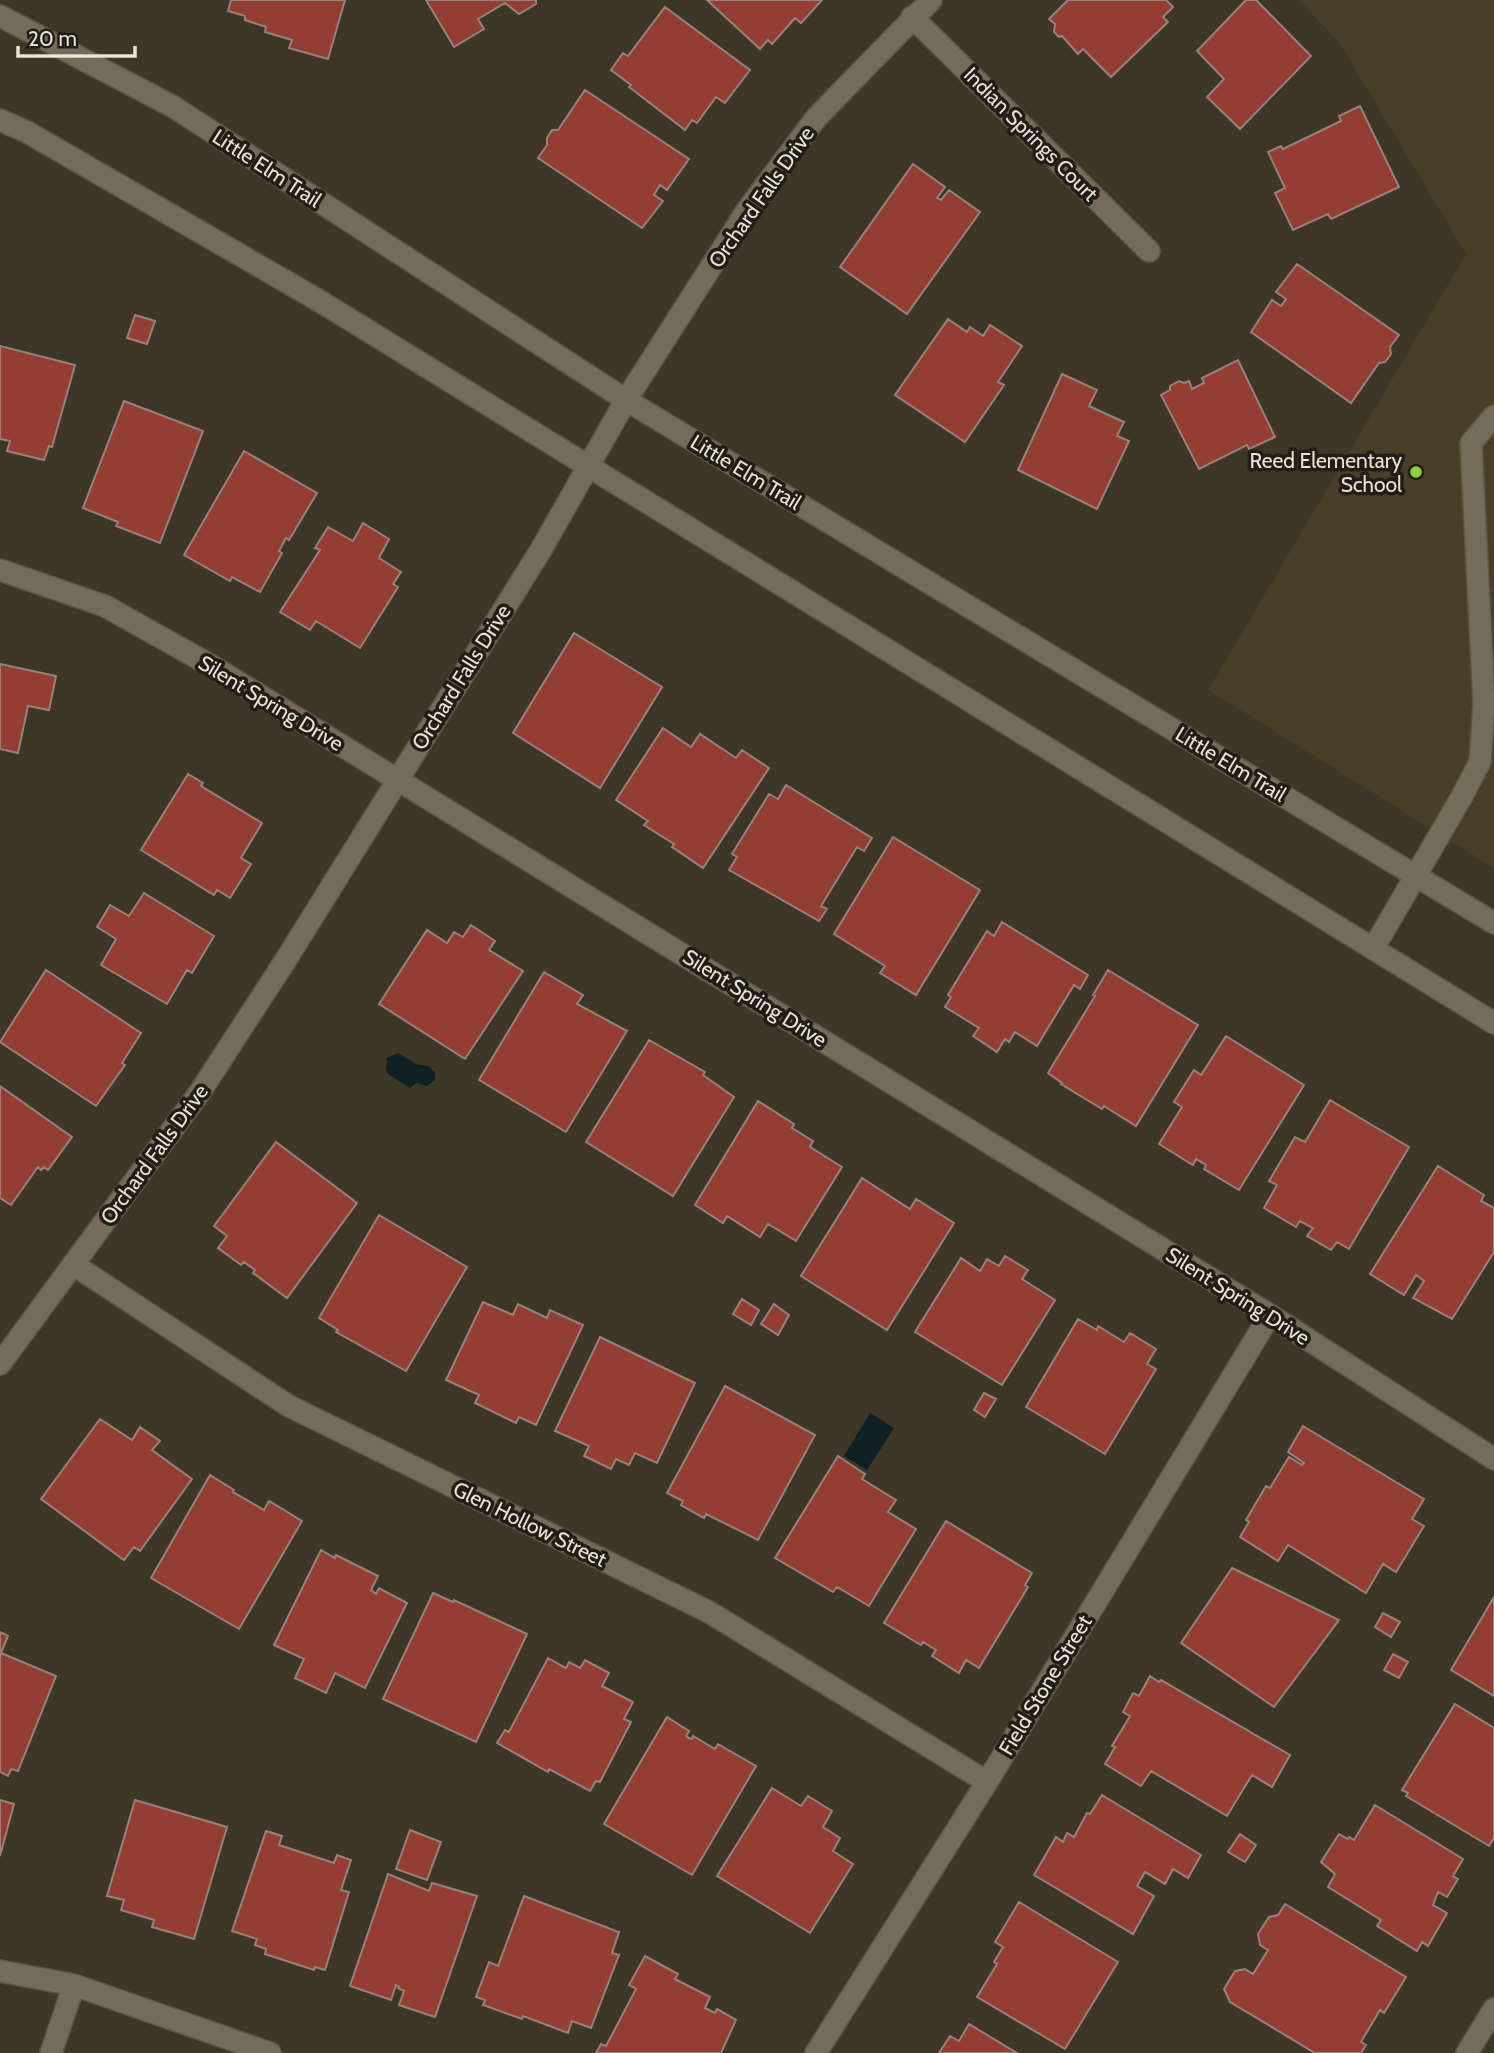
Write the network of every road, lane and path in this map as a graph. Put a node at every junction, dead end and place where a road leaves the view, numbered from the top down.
1 (931, 0) edge
2 (0, 16) edge
3 (912, 18) junction
4 (0, 120) edge
5 (1150, 251) dead end
6 (625, 400) junction
7 (1494, 416) edge
8 (587, 465) junction
9 (0, 570) edge
10 (397, 778) junction
11 (1415, 874) junction
12 (1494, 923) edge
13 (1373, 949) junction
14 (1494, 1023) edge
15 (74, 1265) junction
16 (1270, 1315) junction
17 (0, 1364) edge
18 (1494, 1458) edge
19 (987, 1782) junction
20 (0, 1970) edge
21 (74, 1985) junction
22 (1494, 2009) edge
23 (51, 2053) edge
24 (270, 2053) edge
25 (816, 2053) edge
26 (1467, 2053) edge

1 - 3 street, Orchard Falls Drive
2 - 6 street, Little Elm Trail
3 - 5 street, Indian Springs Court
3 - 6 street, Orchard Falls Drive
4 - 8 street
6 - 8 street, Orchard Falls Drive
6 - 11 street, Little Elm Trail
7 - 11 street
8 - 10 street, Orchard Falls Drive
8 - 13 street
9 - 10 street, Silent Spring Drive
10 - 15 street, Orchard Falls Drive
10 - 16 street, Silent Spring Drive
11 - 12 street, Little Elm Trail
11 - 13 street
13 - 14 street
15 - 17 street, Orchard Falls Drive
15 - 19 street, Glen Hollow Street
16 - 18 street, Silent Spring Drive
16 - 19 street, Field Stone Street
19 - 25 street, Field Stone Street
20 - 21 street
21 - 23 street
21 - 24 street
22 - 26 street

